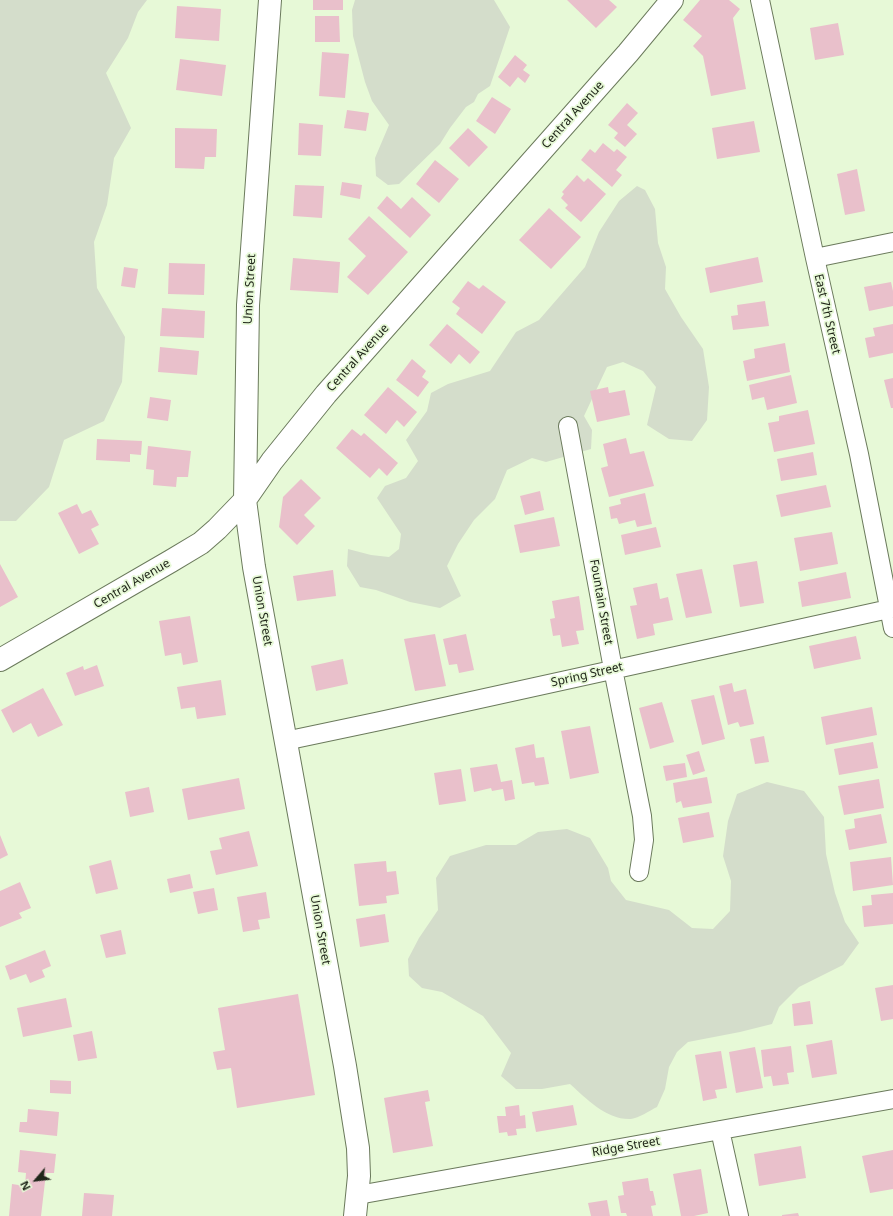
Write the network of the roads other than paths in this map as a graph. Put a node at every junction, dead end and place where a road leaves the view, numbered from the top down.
1 (270, 0) edge
2 (672, 0) edge
3 (760, 0) edge
4 (893, 242) edge
5 (815, 258) junction
6 (568, 426) dead end
7 (245, 500) junction
8 (892, 622) edge
9 (0, 660) edge
10 (613, 669) junction
11 (285, 740) junction
12 (639, 872) dead end
13 (893, 1099) edge
14 (720, 1130) junction
15 (358, 1195) junction
16 (355, 1216) edge
17 (727, 1216) edge
18 (739, 1216) edge

1 - 7 street, Union Street
2 - 7 street, Central Avenue
3 - 5 street, East 7th Street
4 - 5 street
5 - 8 street, East 7th Street
6 - 10 street, Fountain Street
7 - 9 street, Central Avenue
7 - 11 street, Union Street
8 - 10 street, Spring Street
10 - 11 street, Spring Street
10 - 12 street, Fountain Street
11 - 15 street, Union Street
13 - 14 street, Ridge Street
14 - 15 street, Ridge Street
14 - 17 street
14 - 18 street
15 - 16 street, Union Street

